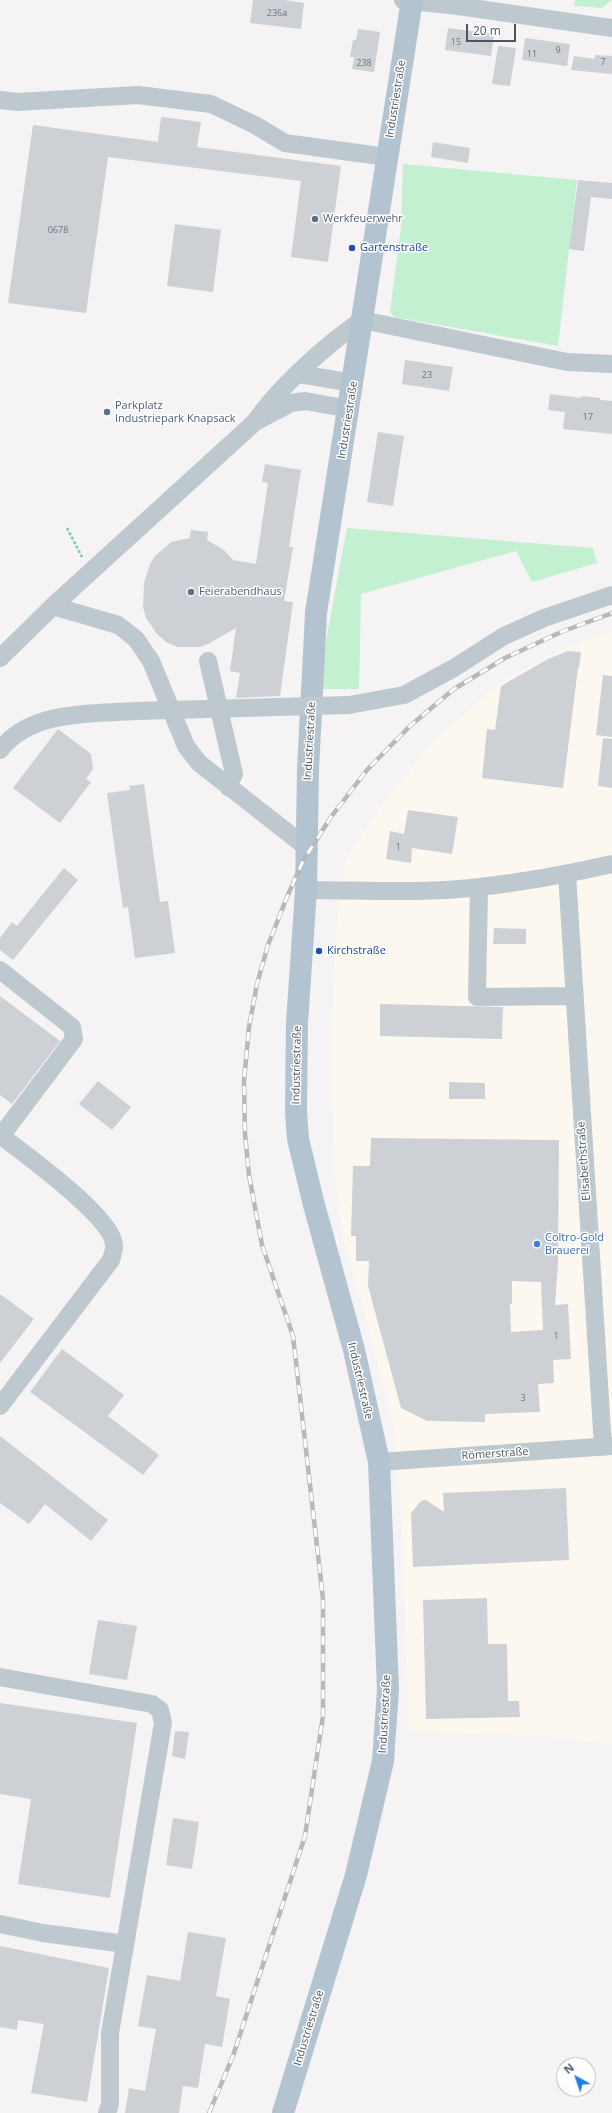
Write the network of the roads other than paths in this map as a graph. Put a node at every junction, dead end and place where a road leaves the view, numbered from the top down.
1 (409, 0) edge
2 (458, 3) edge
3 (612, 28) edge
4 (0, 100) edge
5 (387, 157) junction
6 (362, 320) junction
7 (612, 364) edge
8 (299, 374) junction
9 (354, 383) junction
10 (350, 409) junction
11 (255, 422) junction
12 (612, 595) edge
13 (53, 606) junction
14 (0, 658) edge
15 (208, 661) dead end
16 (0, 750) edge
17 (228, 787) junction
18 (306, 847) junction
19 (612, 864) edge
20 (566, 874) junction
21 (479, 887) junction
22 (306, 890) junction
23 (0, 970) edge
24 (573, 996) junction
25 (0, 1136) edge
26 (2, 1400) edge
27 (607, 1447) edge
28 (379, 1462) junction
29 (0, 1677) edge
30 (0, 1924) edge
31 (125, 1944) junction
32 (107, 2113) edge
33 (283, 2113) edge

1 - 2 street
1 - 5 main road, Industriestraße
2 - 3 street
4 - 5 street
5 - 6 main road, Industriestraße
6 - 7 street
6 - 8 street
6 - 9 main road, Industriestraße
8 - 9 street
8 - 11 street
9 - 10 main road, Industriestraße
10 - 11 street
10 - 18 main road, Industriestraße
11 - 13 street
12 - 16 street, bridge
13 - 14 street
13 - 17 street
15 - 17 street
17 - 18 street
18 - 22 main road, Industriestraße
19 - 20 street
20 - 21 street
20 - 24 street, Elisabethstraße
21 - 22 street
21 - 24 street
22 - 28 main road, Industriestraße
23 - 25 street
24 - 27 street, Elisabethstraße
25 - 26 street
27 - 28 street, Römerstraße
28 - 33 main road, Industriestraße
29 - 31 street
30 - 31 street
31 - 32 street

